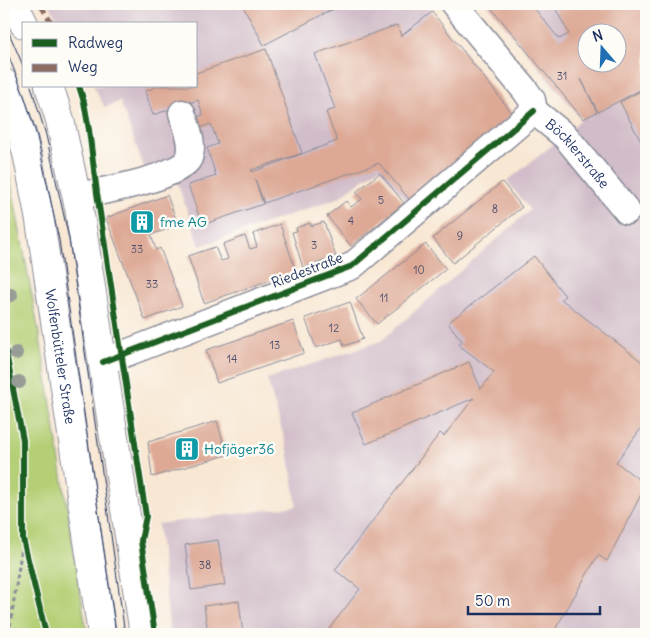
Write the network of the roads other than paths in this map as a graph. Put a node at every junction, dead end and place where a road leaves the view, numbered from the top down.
1 (14, 4) edge
2 (454, 4) edge
3 (23, 22) edge
4 (4, 83) edge
5 (50, 88) edge
6 (534, 111) junction
7 (182, 113) dead end
8 (77, 196) junction
9 (627, 210) dead end
10 (103, 362) junction
11 (102, 634) edge
12 (144, 634) edge

1 - 3 main road
2 - 6 street, Böcklerstraße
4 - 11 main road, Wolfenbütteler Straße
5 - 8 main road
6 - 9 street, Böcklerstraße
6 - 10 street, Riedestraße
7 - 8 street
8 - 10 main road
10 - 12 main road

